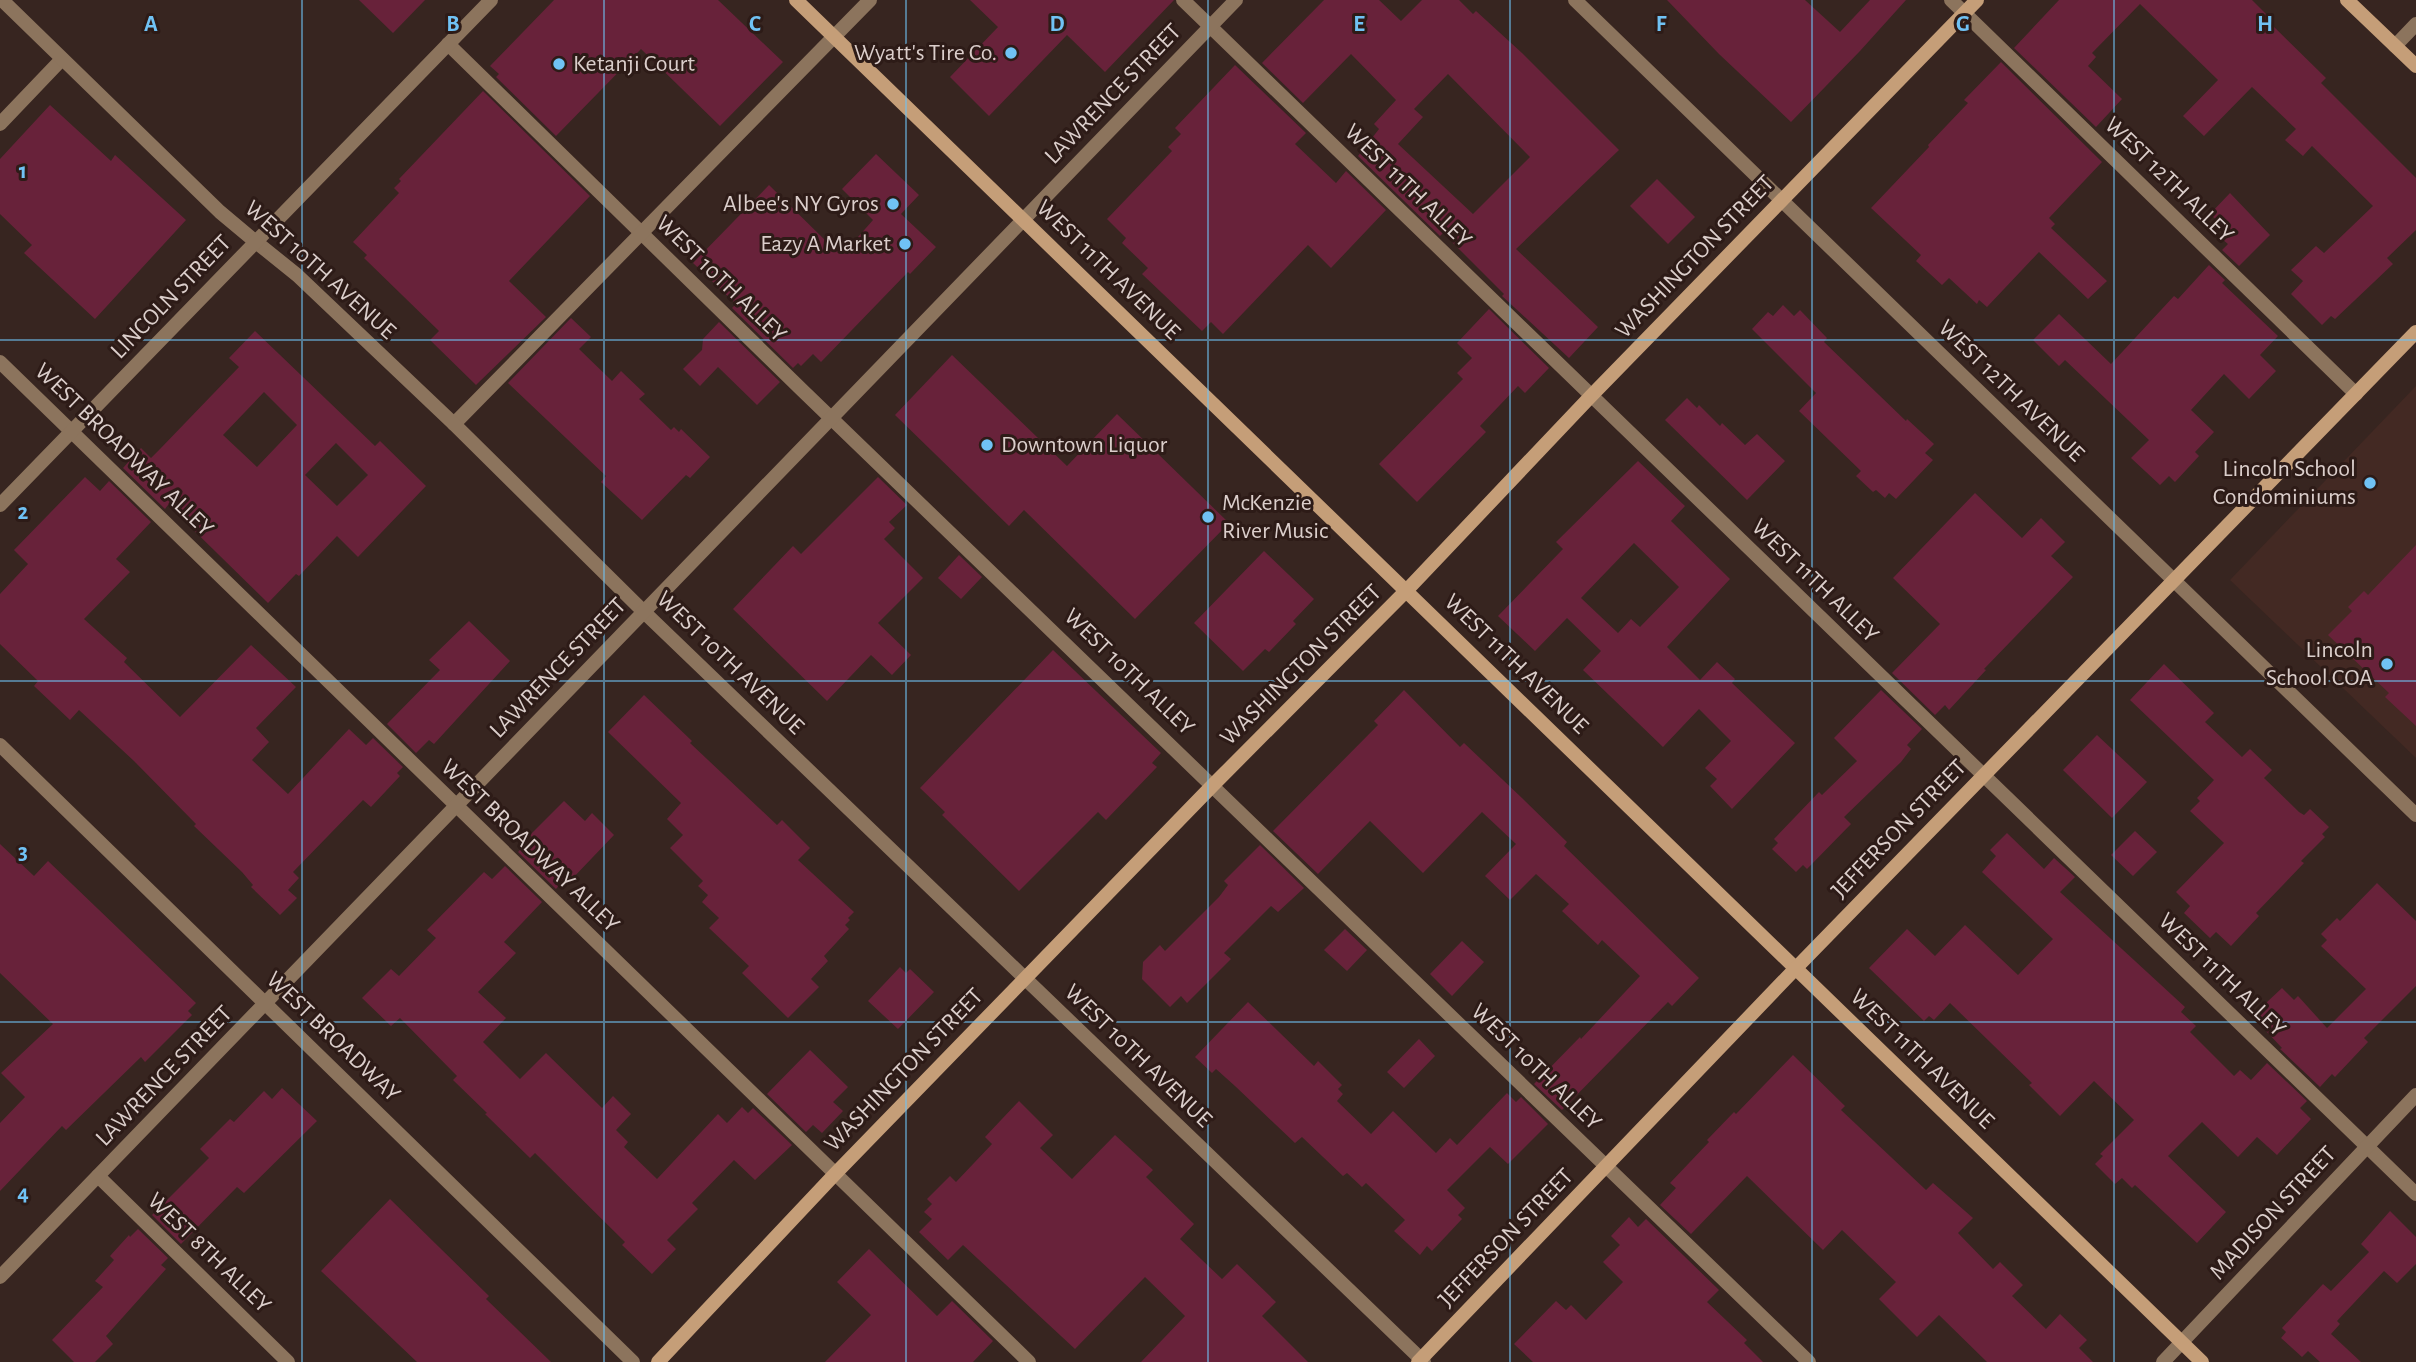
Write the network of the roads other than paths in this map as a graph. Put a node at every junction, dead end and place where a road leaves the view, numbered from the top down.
1 (2, 0) edge
2 (491, 0) edge
3 (796, 0) edge
4 (870, 0) edge
5 (1183, 0) edge
6 (1236, 0) edge
7 (1575, 0) edge
8 (1951, 0) edge
9 (1977, 0) edge
10 (2347, 0) edge
11 (1964, 13) junction
12 (2416, 24) edge
13 (1210, 27) junction
14 (834, 37) junction
15 (448, 44) junction
16 (2395, 46) junction
17 (62, 59) junction
18 (2416, 66) edge
19 (0, 124) edge
20 (1782, 200) junction
21 (1023, 219) junction
22 (642, 233) junction
23 (256, 242) junction
24 (2416, 332) edge
25 (0, 362) edge
26 (2356, 394) junction
27 (1591, 396) junction
28 (831, 418) junction
29 (454, 424) junction
30 (72, 431) junction
31 (0, 505) edge
32 (2174, 581) junction
33 (1407, 590) junction
34 (644, 612) junction
35 (0, 745) edge
36 (1984, 775) junction
37 (1213, 785) junction
38 (455, 806) junction
39 (2416, 815) edge
40 (1796, 968) junction
41 (1025, 979) junction
42 (266, 1004) junction
43 (2416, 1095) edge
44 (2367, 1146) junction
45 (1606, 1166) junction
46 (835, 1174) junction
47 (98, 1176) junction
48 (2416, 1195) edge
49 (0, 1277) edge
50 (2182, 1342) junction
51 (1421, 1361) edge
52 (288, 1362) edge
53 (633, 1362) edge
54 (658, 1362) edge
55 (1029, 1362) edge
56 (1809, 1362) edge
57 (2163, 1362) edge
58 (2202, 1362) edge

1 - 17 street, WEST 10TH AVENUE
2 - 15 street, LINCOLN STREET
3 - 14 main road, WEST 11TH AVENUE
4 - 14 street
5 - 13 street, WEST 11TH ALLEY
6 - 13 street, LAWRENCE STREET
7 - 20 street, WEST 12TH AVENUE
8 - 11 street, WEST 12TH ALLEY
9 - 11 main road, WASHINGTON STREET
10 - 16 main road
11 - 20 main road, WASHINGTON STREET
11 - 26 street, WEST 12TH ALLEY
12 - 16 street
13 - 21 street, LAWRENCE STREET
13 - 27 street, WEST 11TH ALLEY
14 - 21 main road, WEST 11TH AVENUE
14 - 22 street
15 - 22 street, WEST 10TH ALLEY
15 - 23 street, LINCOLN STREET
16 - 18 main road
17 - 19 street
17 - 23 street, WEST 10TH AVENUE
20 - 27 main road, WASHINGTON STREET
20 - 32 street, WEST 12TH AVENUE
21 - 28 street, LAWRENCE STREET
21 - 33 main road, WEST 11TH AVENUE
22 - 28 street, WEST 10TH ALLEY
22 - 29 street
23 - 29 street, WEST 10TH AVENUE
23 - 30 street, LINCOLN STREET
24 - 26 main road, JEFFERSON STREET
25 - 30 street, WEST BROADWAY ALLEY
26 - 32 main road, JEFFERSON STREET
27 - 33 main road, WASHINGTON STREET
27 - 36 street, WEST 11TH ALLEY
28 - 34 street, LAWRENCE STREET
28 - 37 street, WEST 10TH ALLEY
29 - 34 street, WEST 10TH AVENUE
30 - 31 street, LINCOLN STREET
30 - 38 street, WEST BROADWAY ALLEY
32 - 36 main road, JEFFERSON STREET
32 - 39 street, WEST 12TH AVENUE
33 - 37 main road, WASHINGTON STREET
33 - 40 main road, WEST 11TH AVENUE
34 - 38 street, LAWRENCE STREET
34 - 41 street, WEST 10TH AVENUE
35 - 42 street, WEST BROADWAY
36 - 40 main road, JEFFERSON STREET
36 - 44 street, WEST 11TH ALLEY
37 - 41 main road, WASHINGTON STREET
37 - 45 street, WEST 10TH ALLEY
38 - 42 street, LAWRENCE STREET
38 - 46 street, WEST BROADWAY ALLEY
40 - 45 main road, JEFFERSON STREET
40 - 50 main road, WEST 11TH AVENUE
41 - 46 main road, WASHINGTON STREET
41 - 51 street, WEST 10TH AVENUE
42 - 47 street, LAWRENCE STREET
42 - 53 street, WEST BROADWAY
43 - 44 street, MADISON STREET
44 - 48 street, WEST 11TH ALLEY
44 - 50 street, MADISON STREET
45 - 51 main road, JEFFERSON STREET
45 - 56 street, WEST 10TH ALLEY
46 - 54 main road, WASHINGTON STREET
46 - 55 street, WEST BROADWAY ALLEY
47 - 49 street, LAWRENCE STREET
47 - 52 street, WEST 8TH ALLEY
50 - 57 street, MADISON STREET
50 - 58 main road, WEST 11TH AVENUE

